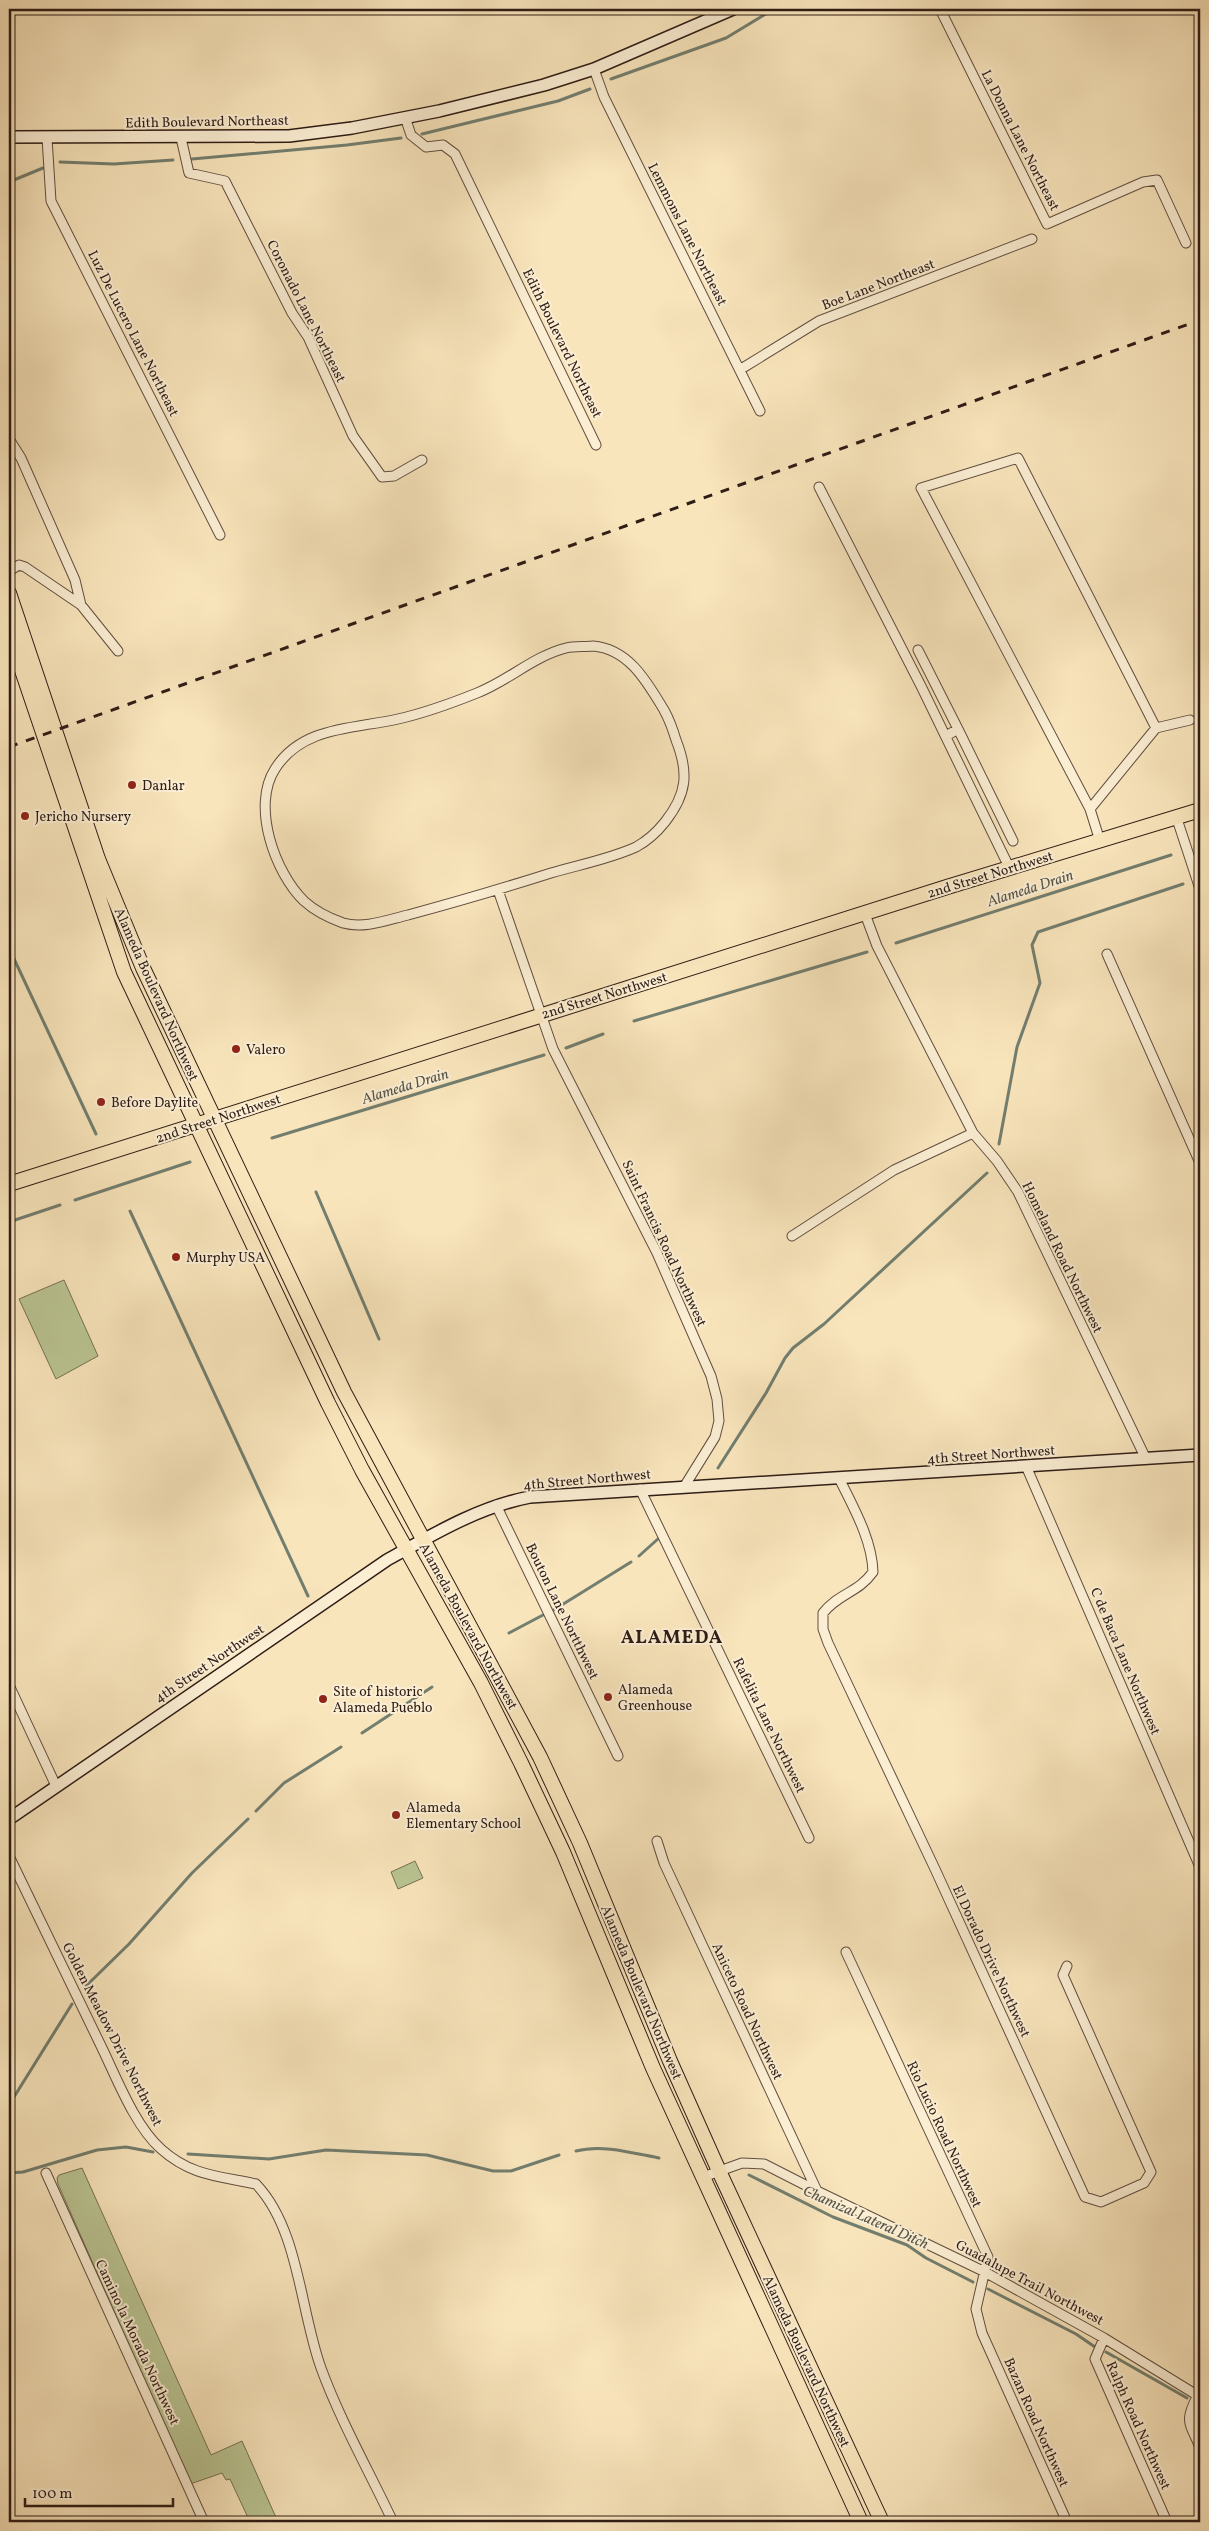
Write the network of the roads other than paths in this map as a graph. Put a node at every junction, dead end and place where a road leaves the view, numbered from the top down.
1 (733, 9) edge
2 (940, 9) edge
3 (594, 69) junction
4 (405, 117) junction
5 (9, 138) edge
6 (47, 138) junction
7 (181, 138) junction
8 (1032, 239) dead end
9 (1186, 243) dead end
10 (741, 369) junction
11 (760, 411) dead end
12 (9, 439) edge
13 (596, 445) dead end
14 (422, 460) dead end
15 (819, 487) dead end
16 (220, 535) dead end
17 (9, 571) edge
18 (9, 593) edge
19 (82, 605) junction
20 (9, 632) edge
21 (918, 650) dead end
22 (118, 651) dead end
23 (1190, 720) dead end
24 (1156, 728) junction
25 (958, 729) junction
26 (49, 733) junction
27 (946, 736) junction
28 (1090, 809) junction
29 (1200, 810) edge
30 (1176, 816) junction
31 (1100, 840) junction
32 (1012, 841) dead end
33 (1010, 869) junction
34 (1200, 889) edge
35 (498, 890) junction
36 (865, 914) junction
37 (1107, 954) dead end
38 (540, 1015) junction
39 (216, 1120) junction
40 (195, 1126) junction
41 (973, 1133) junction
42 (1200, 1163) edge
43 (9, 1184) edge
44 (792, 1236) dead end
45 (1199, 1457) edge
46 (1146, 1459) junction
47 (1026, 1466) junction
48 (839, 1478) junction
49 (684, 1487) junction
50 (640, 1489) junction
51 (496, 1505) junction
52 (422, 1540) junction
53 (406, 1550) junction
54 (9, 1685) edge
55 (618, 1756) dead end
56 (56, 1786) junction
57 (9, 1820) edge
58 (809, 1838) dead end
59 (657, 1841) dead end
60 (9, 1856) edge
61 (1200, 1867) edge
62 (846, 1952) dead end
63 (1067, 1966) dead end
64 (719, 2171) junction
65 (46, 2173) dead end
66 (703, 2177) junction
67 (817, 2191) junction
68 (983, 2271) junction
69 (982, 2333) joint
70 (1104, 2338) junction
71 (1199, 2396) edge
72 (1200, 2447) edge
73 (204, 2522) edge
74 (392, 2522) edge
75 (861, 2522) edge
76 (882, 2522) edge
77 (1067, 2522) edge
78 (1167, 2522) edge

1 - 3 main road, Edith Boulevard Northeast
2 - 9 street, La Donna Lane Northeast
3 - 4 main road, Edith Boulevard Northeast
3 - 10 street, Lemmons Lane Northeast
4 - 7 main road, Edith Boulevard Northeast
4 - 13 street, Edith Boulevard Northeast
5 - 6 main road, Edith Boulevard Northeast
6 - 7 main road, Edith Boulevard Northeast
6 - 16 street, Luz De Lucero Lane Northeast
7 - 14 street, Coronado Lane Northeast
8 - 10 street, Boe Lane Northeast
10 - 11 street, Lemmons Lane Northeast
12 - 19 street
15 - 27 street
17 - 19 street
18 - 26 main road
19 - 22 street
20 - 26 main road
21 - 25 street
23 - 24 street
24 - 28 street
24 - 28 street
25 - 27 street
25 - 32 street
26 - 39 main road, Alameda Boulevard Northwest
26 - 40 main road, Alameda Boulevard Northwest
27 - 33 street
28 - 31 street
29 - 30 main road, 2nd Street Northwest
30 - 31 main road, 2nd Street Northwest
30 - 34 street
31 - 33 main road, 2nd Street Northwest
33 - 36 main road, 2nd Street Northwest
35 - 35 street
35 - 38 street, Saint Francis Road Northwest
36 - 38 main road, 2nd Street Northwest
36 - 41 street, Homeland Road Northwest
37 - 42 street
38 - 39 main road, 2nd Street Northwest
38 - 49 street, Saint Francis Road Northwest
39 - 40 main road, 2nd Street Northwest
39 - 52 main road, Alameda Boulevard Northwest
40 - 43 main road, 2nd Street Northwest
40 - 53 main road, Alameda Boulevard Northwest
41 - 44 street
41 - 46 street, Homeland Road Northwest
45 - 46 main road, 4th Street Northwest
46 - 47 main road, 4th Street Northwest
47 - 48 main road, 4th Street Northwest
47 - 61 street, C de Baca Lane Northwest
48 - 49 main road, 4th Street Northwest
48 - 63 street, El Dorado Drive Northwest
49 - 50 main road, 4th Street Northwest
50 - 51 main road, 4th Street Northwest
50 - 58 street, Rafelita Lane Northwest
51 - 52 main road, 4th Street Northwest
51 - 55 street, Bouton Lane Nortthwest
52 - 53 main road, 4th Street Northwest
52 - 64 main road, Alameda Boulevard Northwest
53 - 56 main road, 4th Street Northwest
53 - 66 main road, Alameda Boulevard Northwest
54 - 56 street
56 - 57 main road, 4th Street Northwest
59 - 67 street, Aniceto Road Northwest
60 - 74 street, Golden Meadow Drive Northwest
62 - 68 street, Rio Lucio Road Northwest
64 - 66 street, Guadalupe Trail Northwest
64 - 67 street, Guadalupe Trail Northwest
64 - 76 main road, Alameda Boulevard Northwest
65 - 73 street, Camino la Morada Northwest
66 - 75 main road, Alameda Boulevard Northwest
67 - 68 street, Guadalupe Trail Northwest
68 - 69 street, Rio Lucio Road Northwest
68 - 70 street, Guadalupe Trail Northwest
69 - 77 street, Bazan Road Northwest
70 - 71 street, Guadalupe Trail Northwest
70 - 78 street, Ralph Road Northwest
71 - 72 street

